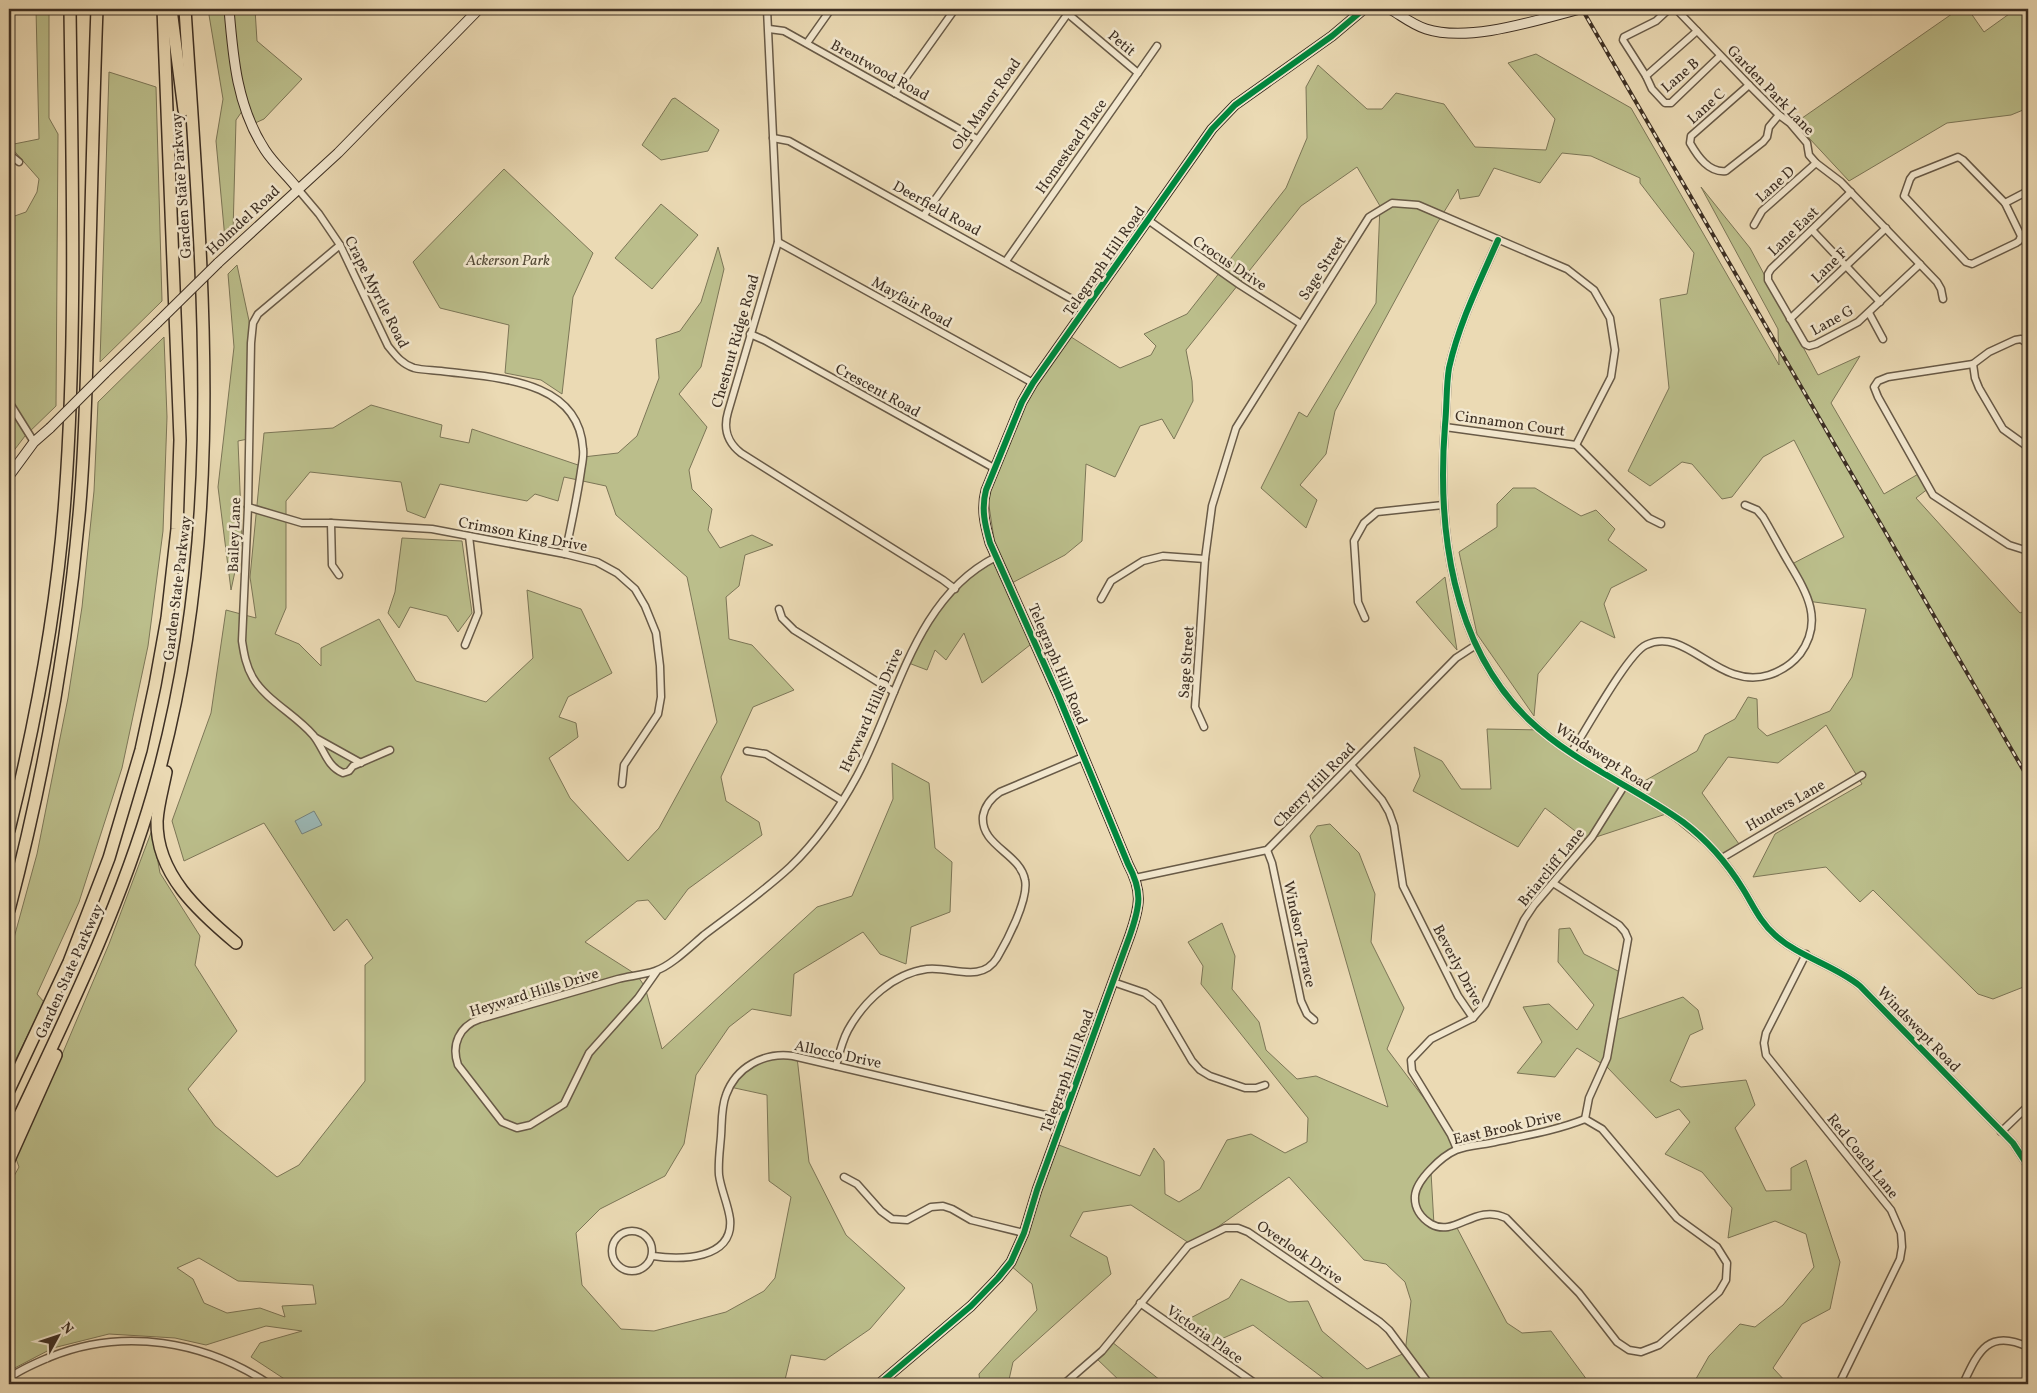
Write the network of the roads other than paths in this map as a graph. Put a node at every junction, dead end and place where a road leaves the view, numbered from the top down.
1 (70, 9) edge
2 (91, 9) edge
3 (97, 9) edge
4 (163, 9) edge
5 (171, 9) edge
6 (185, 9) edge
7 (229, 9) edge
8 (479, 9) edge
9 (767, 9) edge
10 (831, 9) edge
11 (955, 9) edge
12 (1364, 9) edge
13 (1390, 9) edge
14 (1580, 9) edge
15 (1669, 9) edge
16 (1676, 9) edge
17 (1069, 11) edge
18 (1401, 12) edge
19 (769, 29) junction
20 (1696, 31) junction
21 (807, 43) junction
22 (1157, 46) dead end
23 (1720, 56) junction
24 (1138, 73) junction
25 (1646, 76) junction
26 (95, 77) junction
27 (1749, 85) junction
28 (895, 93) junction
29 (1779, 115) junction
30 (773, 138) junction
31 (977, 139) junction
32 (9, 154) edge
33 (19, 162) dead end
34 (1816, 163) junction
35 (196, 180) junction
36 (297, 188) junction
37 (2028, 191) edge
38 (1851, 192) junction
39 (2005, 203) junction
40 (924, 215) junction
41 (1148, 220) junction
42 (1754, 225) dead end
43 (1886, 228) junction
44 (1812, 230) junction
45 (1498, 240) junction
46 (778, 242) junction
47 (340, 245) junction
48 (1006, 261) junction
49 (1920, 264) junction
50 (1846, 266) junction
51 (1943, 299) dead end
52 (1880, 302) junction
53 (1086, 307) junction
54 (1869, 313) junction
55 (1790, 319) junction
56 (1301, 324) junction
57 (750, 334) junction
58 (1883, 339) dead end
59 (2028, 344) edge
60 (1973, 364) junction
61 (1033, 383) junction
62 (9, 402) edge
63 (1445, 427) junction
64 (34, 442) junction
65 (1576, 445) junction
66 (2028, 446) edge
67 (994, 468) junction
68 (9, 476) edge
69 (1443, 505) junction
70 (1745, 505) dead end
71 (248, 507) junction
72 (331, 522) junction
73 (1661, 524) dead end
74 (469, 536) junction
75 (2028, 551) edge
76 (566, 554) junction
77 (996, 557) junction
78 (1205, 559) junction
79 (339, 575) dead end
80 (955, 589) junction
81 (1101, 599) dead end
82 (779, 609) dead end
83 (1365, 618) dead end
84 (465, 645) dead end
85 (1476, 645) junction
86 (894, 692) junction
87 (1204, 727) dead end
88 (169, 729) junction
89 (313, 735) junction
90 (390, 750) dead end
91 (747, 751) dead end
92 (1571, 753) junction
93 (1083, 756) junction
94 (361, 763) junction
95 (1352, 765) junction
96 (1862, 775) dead end
97 (622, 784) dead end
98 (1624, 786) junction
99 (841, 800) junction
100 (9, 830) edge
101 (1267, 850) junction
102 (1722, 858) junction
103 (1135, 878) junction
104 (1553, 883) junction
105 (9, 910) edge
106 (236, 943) dead end
107 (1806, 954) junction
108 (656, 970) junction
109 (1113, 982) junction
110 (76, 994) junction
111 (1473, 1018) junction
112 (1314, 1020) dead end
113 (836, 1066) junction
114 (1265, 1085) dead end
115 (9, 1090) edge
116 (2028, 1106) edge
117 (1062, 1119) junction
118 (1585, 1119) junction
119 (2002, 1132) junction
120 (9, 1138) edge
121 (1457, 1149) junction
122 (9, 1160) edge
123 (2028, 1166) edge
124 (844, 1177) dead end
125 (1024, 1233) junction
126 (653, 1256) junction
127 (1140, 1303) junction
128 (2028, 1347) edge
129 (9, 1378) edge
130 (270, 1384) edge
131 (879, 1384) edge
132 (1064, 1384) edge
133 (1256, 1384) edge
134 (1429, 1384) edge
135 (1839, 1384) edge
136 (1963, 1384) edge

1 - 100 highway
2 - 26 highway
3 - 26 highway
4 - 115 highway, Garden State Parkway
5 - 35 highway
6 - 35 highway, Garden State Parkway
7 - 36 street
8 - 36 street, Holmdel Road
9 - 19 street, Chestnut Ridge Road
10 - 21 street
11 - 28 street
12 - 41 street, Telegraph Hill Road
13 - 18 street
14 - 18 street
15 - 25 street
16 - 20 street, Garden Park Lane
17 - 24 street, Petit
17 - 31 street, Old Manor Road
19 - 21 street, Brentwood Road
19 - 30 street, Chestnut Ridge Road
20 - 23 street, Garden Park Lane
20 - 25 street, Lane B
21 - 28 street, Brentwood Road
22 - 24 street, Homestead Place
23 - 25 street, Lane B
23 - 27 street, Garden Park Lane
24 - 48 street, Homestead Place
26 - 105 highway
27 - 29 street, Garden Park Lane
27 - 29 street, Lane C
28 - 31 street, Brentwood Road
29 - 34 street, Garden Park Lane
30 - 40 street, Deerfield Road
30 - 46 street, Chestnut Ridge Road
31 - 40 street, Old Manor Road
32 - 33 street
34 - 38 street, Garden Park Lane
34 - 42 street, Lane D
35 - 88 highway, Garden State Parkway
36 - 47 street, Crape Myrtle Road
36 - 64 street, Holmdel Road, bridge
37 - 39 street
38 - 43 street, Garden Park Lane
38 - 44 street, Lane East
39 - 39 street
40 - 48 street, Deerfield Road
41 - 53 street, Telegraph Hill Road
41 - 56 street, Crocus Drive
43 - 49 street, Garden Park Lane
43 - 50 street, Lane F
44 - 50 street
44 - 55 street, Lane East
45 - 56 street, Sage Street
45 - 63 street, Windswept Road
45 - 65 street, Sage Street
46 - 57 street, Chestnut Ridge Road
46 - 61 street, Mayfair Road
47 - 71 street, Bailey Lane
47 - 76 street, Crape Myrtle Road
48 - 53 street, Deerfield Road
49 - 51 street, Garden Park Lane
49 - 52 street, Lane G
50 - 52 street
50 - 55 street, Lane F
52 - 54 street, Lane G
53 - 61 street, Telegraph Hill Road
54 - 55 street, Lane G
54 - 58 street, Lane G
56 - 78 street, Sage Street
57 - 67 street, Crescent Road
57 - 80 street, Chestnut Ridge Road
59 - 60 street
60 - 66 street
60 - 75 street
61 - 67 street, Telegraph Hill Road
62 - 64 street
63 - 65 street, Cinnamon Court
63 - 69 street, Windswept Road
64 - 68 street, Holmdel Road
65 - 73 street, Cinnamon Court
67 - 77 street, Telegraph Hill Road
69 - 83 street
69 - 85 street, Windswept Road
70 - 92 street
71 - 72 street, Crimson King Drive
71 - 89 street, Bailey Lane
72 - 74 street, Crimson King Drive
72 - 79 street
74 - 76 street, Crimson King Drive
74 - 84 street
76 - 97 street, Crimson King Drive
77 - 80 street, Heyward Hills Drive
77 - 93 street, Telegraph Hill Road
78 - 81 street
78 - 87 street, Sage Street
80 - 86 street, Heyward Hills Drive
82 - 86 street
85 - 92 street, Windswept Road
85 - 95 street, Cherry Hill Road
86 - 99 street, Heyward Hills Drive
88 - 106 highway
88 - 110 highway, Garden State Parkway
89 - 94 street
89 - 94 street, Bailey Lane
90 - 94 street, Bailey Lane
91 - 99 street
92 - 98 street, Windswept Road
93 - 103 street, Telegraph Hill Road
93 - 113 street
95 - 101 street, Cherry Hill Road
95 - 111 street, Beverly Drive
96 - 102 street, Hunters Lane
98 - 102 street, Windswept Road
98 - 104 street, Briarcliff Lane
99 - 108 street, Heyward Hills Drive
101 - 103 street
101 - 112 street, Windsor Terrace
102 - 107 street, Windswept Road
103 - 109 street, Telegraph Hill Road
104 - 111 street, Briarcliff Lane
104 - 118 street
107 - 119 street, Windswept Road
107 - 135 street, Red Coach Lane
108 - 108 street, Heyward Hills Drive
109 - 114 street
109 - 117 street, Telegraph Hill Road
110 - 120 highway, Garden State Parkway
110 - 122 highway
111 - 121 street, Beverly Drive
113 - 117 street, Allocco Drive
113 - 126 street, Allocco Drive
116 - 119 street
117 - 125 street, Telegraph Hill Road
118 - 121 street, East Brook Drive
118 - 121 street, East Brook Drive
119 - 123 street, Windswept Road
124 - 125 street
125 - 131 street, Telegraph Hill Road
126 - 126 street
127 - 132 street, Overlook Drive
127 - 133 street, Victoria Place
127 - 134 street, Overlook Drive
128 - 136 street
129 - 130 street

